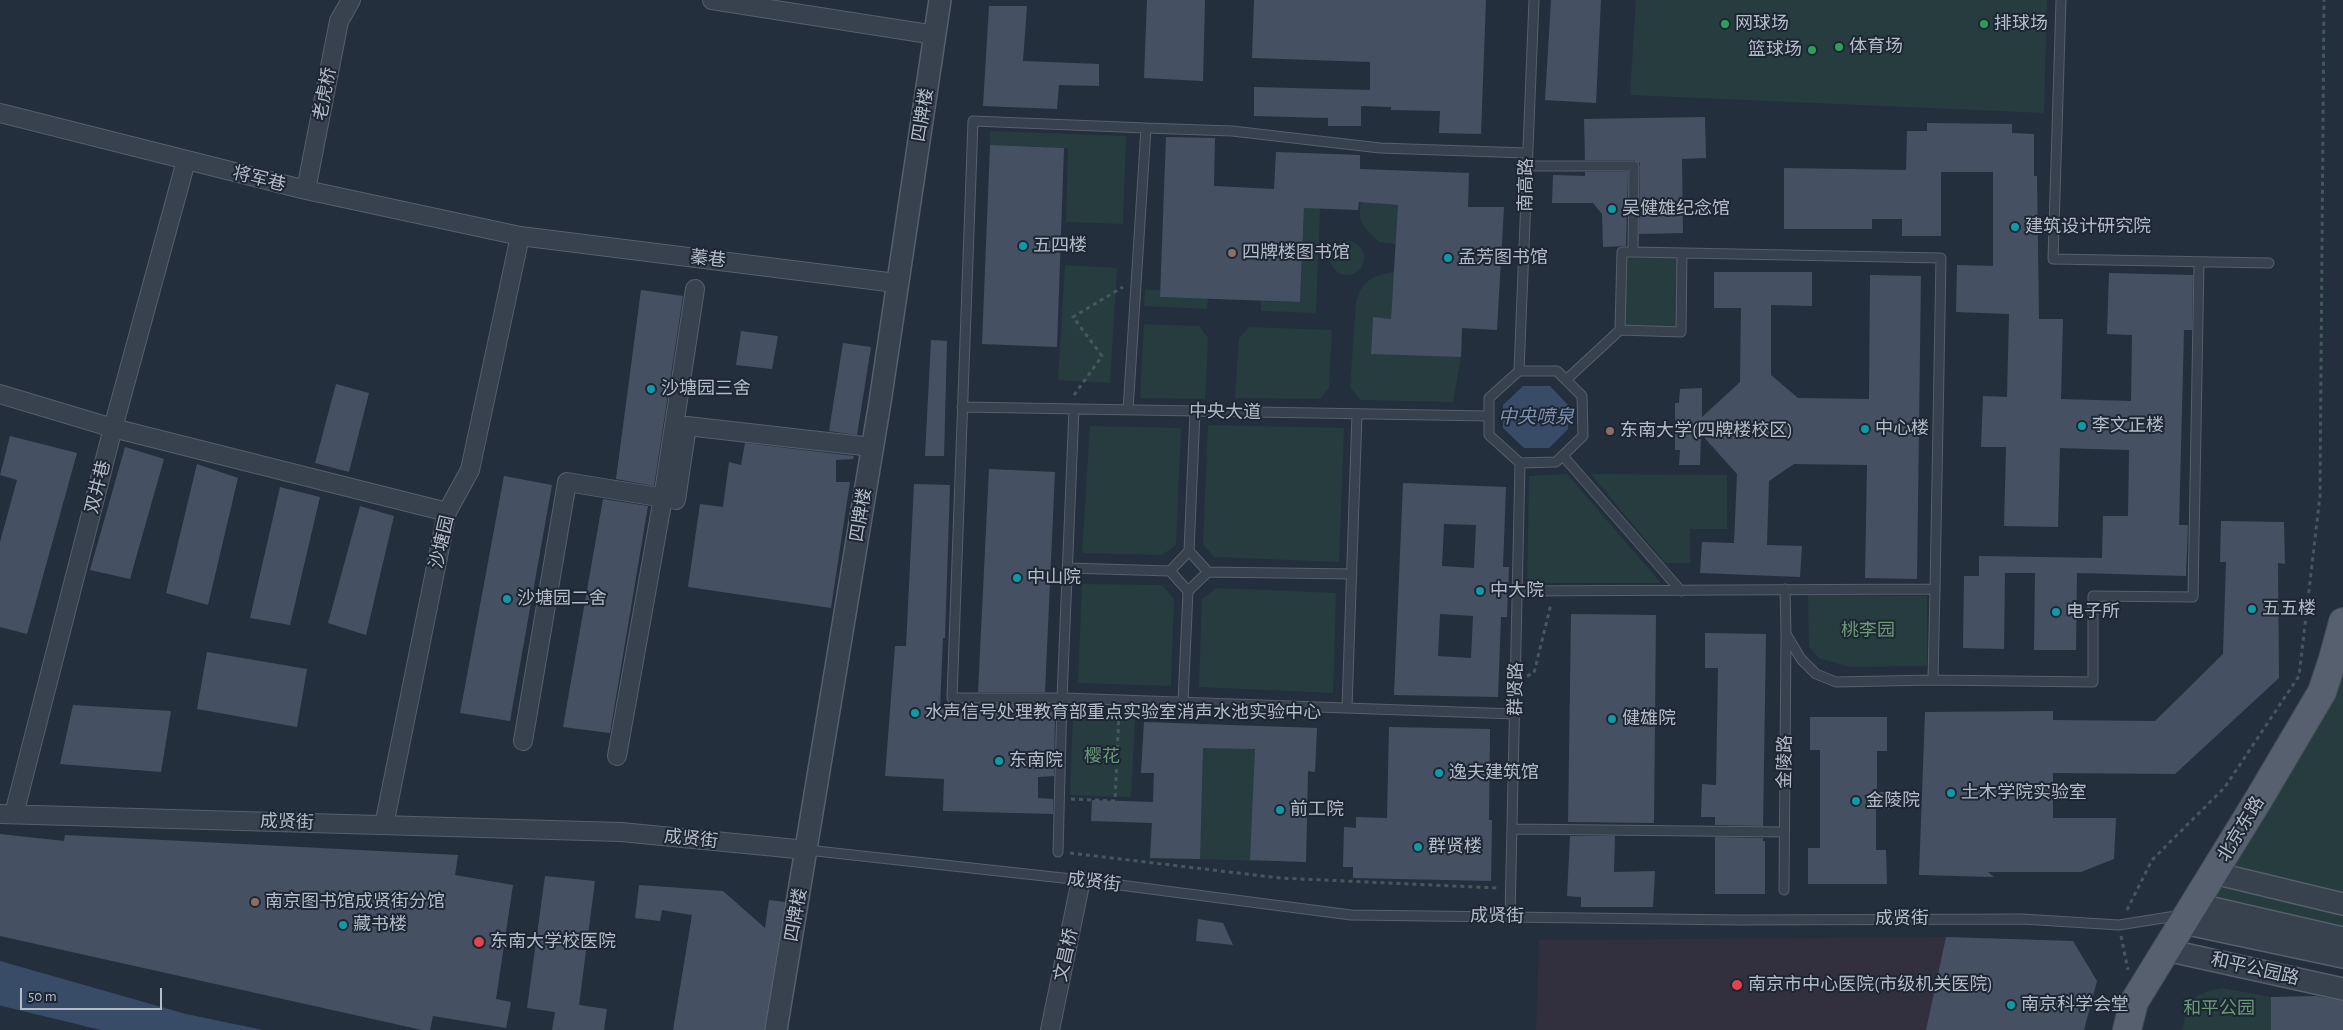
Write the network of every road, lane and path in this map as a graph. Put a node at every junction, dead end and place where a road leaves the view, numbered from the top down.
1 (351, 0) edge
2 (712, 0) edge
3 (940, 0) edge
4 (1534, 0) edge
5 (2061, 0) edge
6 (2324, 0) edge
7 (935, 35) junction
8 (0, 113) edge
9 (1146, 128) junction
10 (1526, 153) junction
11 (186, 161) junction
12 (1528, 166) junction
13 (306, 190) junction
14 (520, 236) junction
15 (1634, 252) junction
16 (1682, 253) junction
17 (2199, 262) junction
18 (2269, 264) dead end
19 (1136, 278) junction
20 (896, 283) junction
21 (695, 289) dead end
22 (1620, 330) junction
23 (1519, 371) junction
24 (1566, 380) junction
25 (0, 394) edge
26 (962, 407) junction
27 (1074, 409) junction
28 (1064, 410) junction
29 (1128, 410) junction
30 (1195, 412) junction
31 (1357, 414) junction
32 (1489, 416) junction
33 (113, 428) junction
34 (872, 447) junction
35 (1563, 456) junction
36 (1520, 463) junction
37 (664, 498) junction
38 (447, 512) junction
39 (1189, 551) junction
40 (1068, 568) junction
41 (1170, 571) junction
42 (1208, 572) junction
43 (1352, 574) junction
44 (1785, 589) junction
45 (1935, 589) junction
46 (1188, 590) junction
47 (1518, 591) junction
48 (1579, 591) junction
49 (1681, 591) junction
50 (2343, 622) edge
51 (1786, 634) junction
52 (1933, 680) junction
53 (1516, 682) junction
54 (1062, 698) junction
55 (1120, 700) junction
56 (1183, 702) junction
57 (1347, 708) junction
58 (1515, 714) junction
59 (523, 741) dead end
60 (617, 756) dead end
61 (1060, 798) junction
62 (7, 814) edge
63 (384, 825) junction
64 (1512, 829) junction
65 (1784, 832) junction
66 (807, 850) junction
67 (1058, 852) joint
68 (2214, 873) junction
69 (1081, 880) junction
70 (1510, 889) junction
71 (1784, 890) dead end
72 (2343, 904) edge
73 (2189, 914) junction
74 (1510, 916) junction
75 (2119, 925) junction
76 (2343, 938) edge
77 (2166, 950) junction
78 (2343, 957) edge
79 (2343, 989) edge
80 (2134, 1002) junction
81 (776, 1030) edge
82 (1050, 1030) edge
83 (2126, 1030) edge

1 - 13 street, 老虎桥
2 - 7 street
3 - 7 street, 四牌楼
4 - 10 lane, 南高路
5 - 17 lane
6 - 75 path
7 - 20 street, 四牌楼
8 - 11 street, 将军巷
9 - 10 lane
9 - 19 lane
9 - 26 lane
10 - 12 lane, 南高路
11 - 13 street, 将军巷
11 - 33 street, 双井巷
12 - 15 lane
12 - 23 lane, 南高路
13 - 14 street, 将军巷
14 - 20 street, 蓁巷
14 - 38 street, 沙塘园
15 - 16 lane
15 - 22 lane
16 - 22 lane
16 - 45 lane
17 - 18 lane
17 - 52 lane
19 - 28 path
19 - 29 lane
20 - 34 street, 四牌楼
21 - 37 street
22 - 24 lane
23 - 24 lane
23 - 32 lane
24 - 35 lane
25 - 33 street
26 - 28 lane, 中央大道
26 - 54 lane
27 - 28 lane, 中央大道
27 - 29 lane, 中央大道
27 - 40 lane
29 - 30 lane, 中央大道
30 - 31 lane, 中央大道
30 - 39 lane
31 - 32 lane, 中央大道
31 - 43 lane
32 - 36 lane
33 - 38 street
33 - 62 street, 双井巷
34 - 37 street
34 - 66 street, 四牌楼
35 - 36 lane
35 - 49 lane
36 - 47 lane, 群贤路
37 - 59 street
37 - 60 street
38 - 63 street, 沙塘园
39 - 41 lane
39 - 42 lane
40 - 41 lane
40 - 54 lane
41 - 46 lane
42 - 43 lane
42 - 46 lane
43 - 57 lane
44 - 45 lane
44 - 49 lane
44 - 51 lane, 金陵路
45 - 52 lane
46 - 56 lane
47 - 48 lane
47 - 53 lane, 群贤路
48 - 49 lane
48 - 53 path
50 - 68 main road, 北京东路
51 - 52 lane
51 - 65 lane, 金陵路
53 - 58 lane, 群贤路
54 - 55 lane
54 - 61 lane
55 - 56 lane
55 - 61 path
56 - 57 lane
57 - 58 lane
58 - 64 lane, 群贤路
61 - 67 lane
62 - 63 street, 成贤街
63 - 66 street, 成贤街
64 - 65 lane
64 - 70 lane, 群贤路
65 - 71 lane, 金陵路
66 - 69 lane, 成贤街
66 - 81 street, 四牌楼
67 - 70 path
68 - 72 street
68 - 73 main road, 北京东路
69 - 74 lane, 成贤街
69 - 82 street, 文昌桥
70 - 74 lane, 群贤路
73 - 75 lane, 成贤街
73 - 76 street
73 - 77 main road, 北京东路
73 - 78 street, 和平公园路
74 - 75 lane, 成贤街
75 - 80 path
77 - 79 street, 和平公园路
77 - 80 main road, 北京东路
80 - 83 main road, 北京东路

